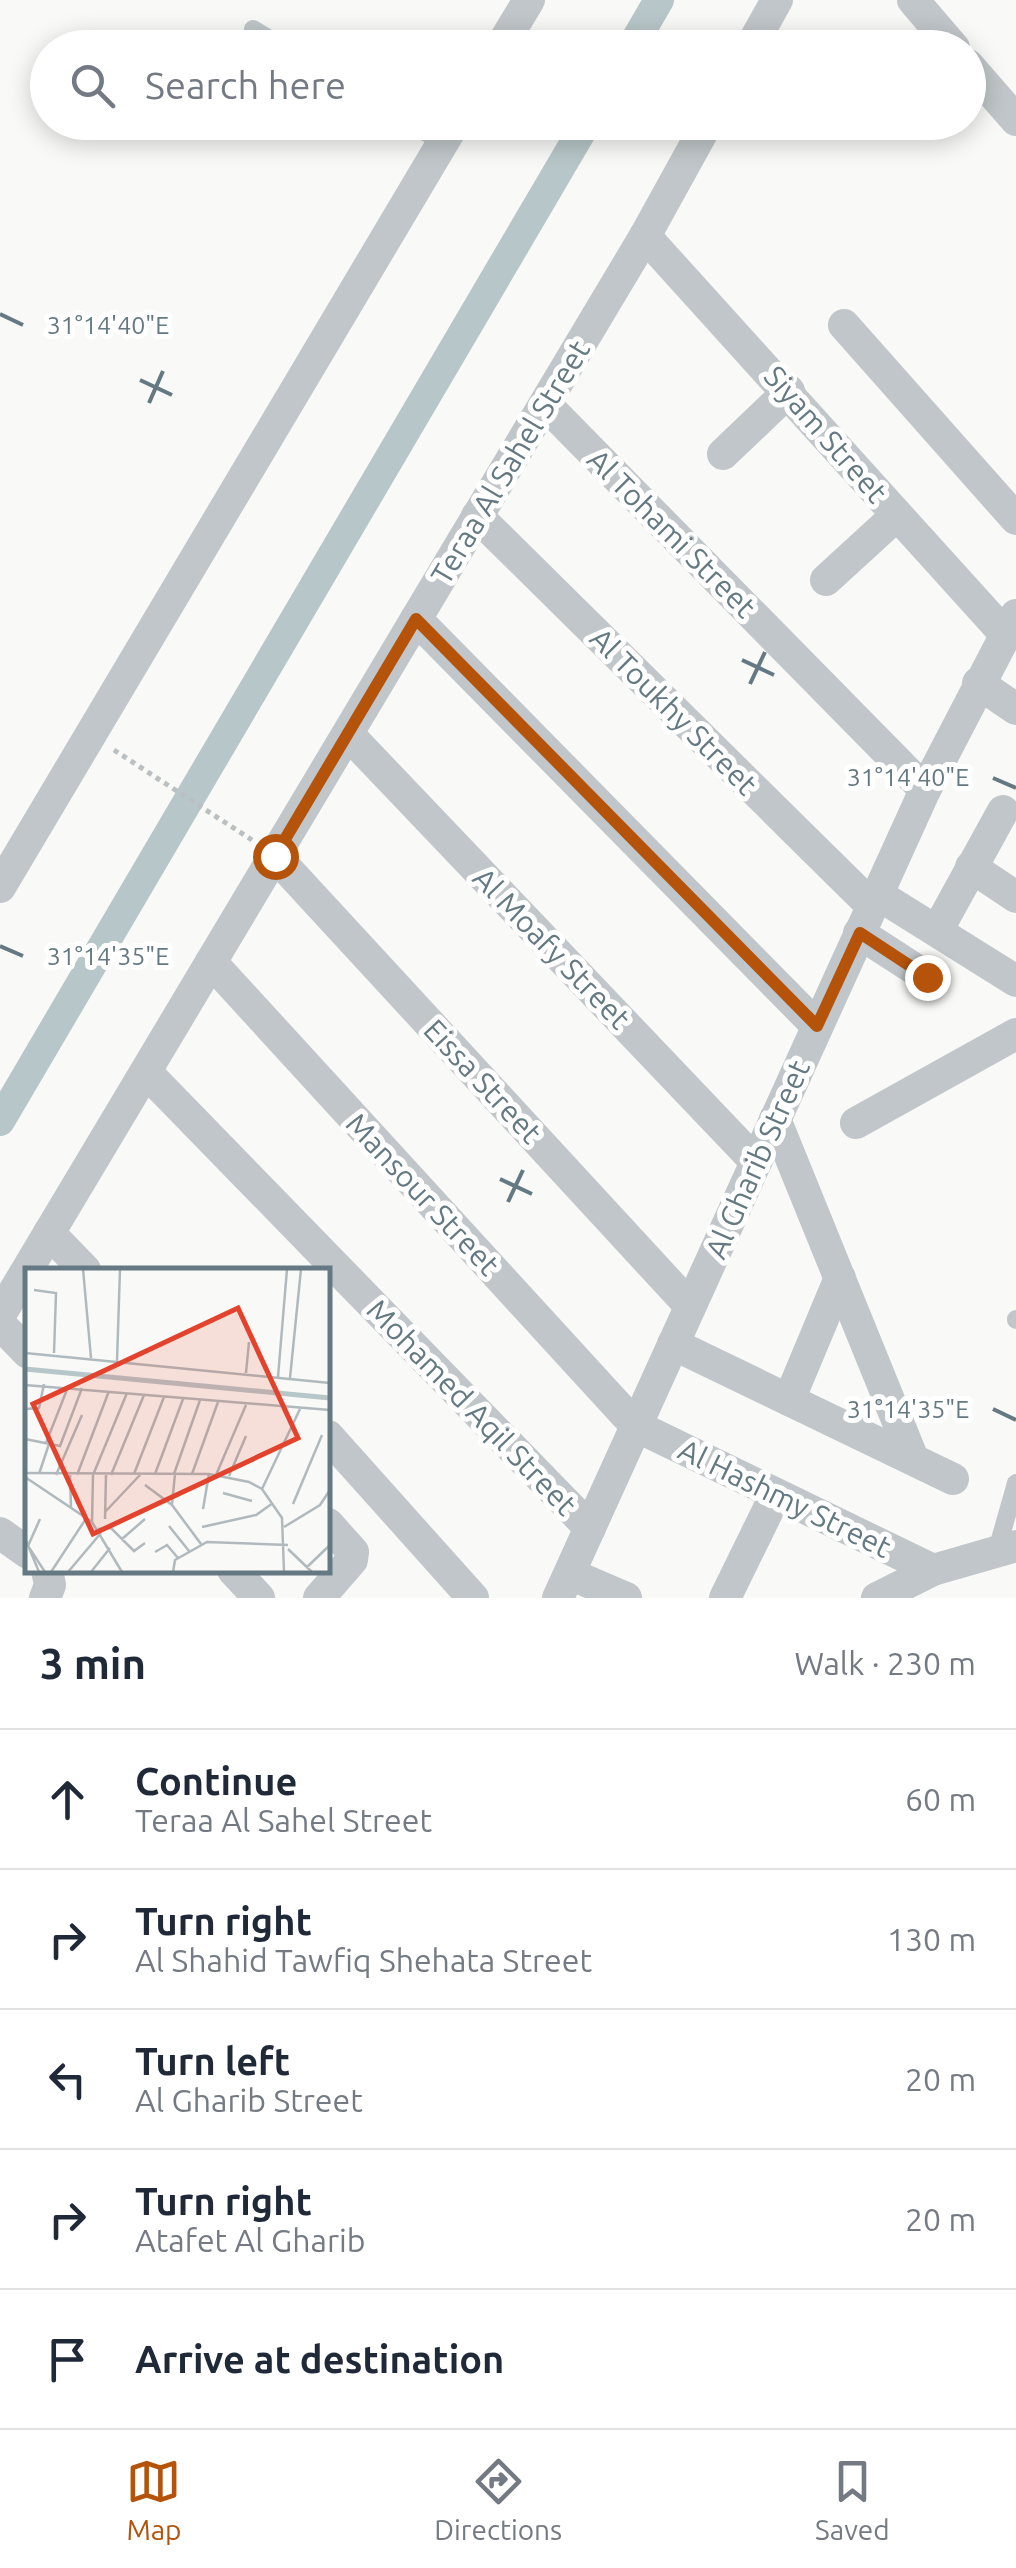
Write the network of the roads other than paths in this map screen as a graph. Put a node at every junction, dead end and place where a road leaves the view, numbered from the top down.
1 (529, 0) edge
2 (777, 0) edge
3 (913, 0) edge
4 (511, 30) edge
5 (760, 30) edge
6 (939, 30) edge
7 (986, 86) edge
8 (1016, 120) edge
9 (445, 140) edge
10 (698, 140) edge
11 (645, 236) junction
12 (844, 325) dead end
13 (789, 390) junction
14 (545, 404) junction
15 (722, 454) dead end
16 (897, 515) junction
17 (477, 516) junction
18 (1016, 519) edge
19 (826, 580) dead end
20 (416, 619) junction
21 (1010, 624) edge
22 (978, 683) junction
23 (1016, 709) edge
24 (348, 734) junction
25 (925, 790) junction
26 (1002, 811) dead end
27 (275, 856) junction
28 (972, 867) junction
29 (0, 887) edge
30 (1016, 898) edge
31 (869, 911) junction
32 (936, 931) junction
33 (211, 962) junction
34 (927, 977) dead end
35 (1016, 981) edge
36 (817, 1026) junction
37 (1016, 1034) edge
38 (146, 1072) junction
39 (775, 1119) junction
40 (856, 1123) dead end
41 (756, 1162) junction
42 (49, 1233) junction
43 (28, 1268) edge
44 (82, 1268) edge
45 (25, 1273) edge
46 (840, 1278) junction
47 (690, 1306) junction
48 (0, 1315) edge
49 (0, 1324) edge
50 (673, 1344) junction
51 (25, 1350) edge
52 (788, 1400) junction
53 (636, 1426) junction
54 (330, 1438) edge
55 (913, 1458) junction
56 (953, 1479) dead end
57 (1016, 1483) edge
58 (776, 1494) junction
59 (330, 1526) edge
60 (590, 1528) junction
61 (0, 1532) edge
62 (1006, 1548) edge
63 (25, 1551) edge
64 (934, 1570) junction
65 (48, 1573) edge
66 (236, 1573) edge
67 (564, 1586) edge
68 (888, 1595) edge
69 (44, 1598) edge
70 (259, 1598) edge
71 (319, 1598) edge
72 (474, 1598) edge
73 (626, 1598) edge
74 (725, 1598) edge

1 - 4 street
2 - 5 street
3 - 6 street
7 - 8 street
9 - 29 street
10 - 11 street, Teraa Al Sahel Street
11 - 13 street, Siyam Street
11 - 14 street, Teraa Al Sahel Street
12 - 18 street
13 - 15 street
13 - 16 street, Siyam Street
14 - 17 street, Teraa Al Sahel Street
14 - 25 street, Al Tohami Street
16 - 19 street
16 - 21 street, Siyam Street
17 - 20 street, Teraa Al Sahel Street
17 - 31 street, Al Toukhy Street
20 - 24 street, Teraa Al Sahel Street
20 - 36 street
21 - 22 street, Al Gharib Street
22 - 23 street
22 - 25 street, Al Gharib Street
24 - 27 street, Teraa Al Sahel Street
24 - 41 street, Al Moafy Street
25 - 31 street, Al Gharib Street
26 - 28 street
27 - 33 street, Teraa Al Sahel Street
27 - 47 street, Eissa Street
28 - 30 street
28 - 32 street
31 - 32 street
31 - 34 street
31 - 36 street, Al Gharib Street
32 - 35 street
33 - 38 street, Teraa Al Sahel Street
33 - 53 street, Mansour Street
36 - 39 street, Al Gharib Street
37 - 40 street
38 - 42 street, Teraa Al Sahel Street
38 - 60 street, Mohamed Aqil Street
39 - 41 street, Al Gharib Street
39 - 46 street
41 - 47 street, Al Gharib Street
42 - 43 street, Teraa Al Sahel Street
42 - 44 street
45 - 48 street, Teraa Al Sahel Street
46 - 52 street
46 - 55 street
47 - 50 street, Al Gharib Street
49 - 51 street
50 - 52 street
50 - 53 street, Al Gharib Street
52 - 55 street
53 - 58 street, Al Hashmy Street
53 - 60 street, Al Gharib Street
54 - 72 street
55 - 56 street
57 - 62 lane
58 - 64 street, Al Hashmy Street
58 - 74 street
59 - 71 street
60 - 67 street, Al Gharib Street
61 - 63 street
62 - 64 street
64 - 68 street
65 - 69 street
66 - 70 street
67 - 73 street

